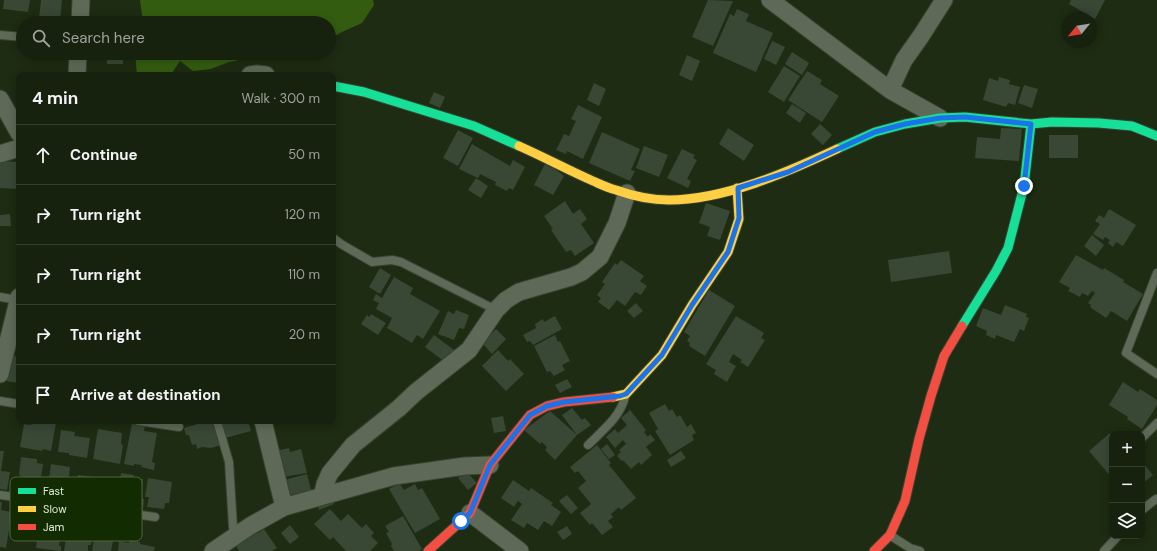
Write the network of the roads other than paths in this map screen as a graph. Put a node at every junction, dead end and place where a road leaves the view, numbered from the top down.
1 (82, 0) edge
2 (770, 0) edge
3 (944, 0) edge
4 (81, 16) edge
5 (0, 36) edge
6 (16, 37) edge
7 (78, 60) edge
8 (77, 72) edge
9 (336, 87) edge
10 (890, 90) junction
11 (0, 99) edge
12 (940, 118) junction
13 (1031, 124) junction
14 (16, 128) edge
15 (1157, 136) edge
16 (16, 149) edge
17 (0, 154) edge
18 (738, 188) junction
19 (627, 193) junction
20 (336, 241) edge
21 (1157, 273) edge
22 (0, 297) edge
23 (16, 303) edge
24 (496, 310) junction
25 (16, 312) edge
26 (0, 374) edge
27 (1157, 374) edge
28 (626, 394) junction
29 (0, 401) edge
30 (16, 404) edge
31 (1157, 423) edge
32 (159, 424) edge
33 (218, 424) edge
34 (263, 424) edge
35 (179, 427) dead end
36 (1145, 435) edge
37 (588, 445) dead end
38 (490, 465) junction
39 (0, 494) edge
40 (10, 495) edge
41 (322, 496) junction
42 (1156, 499) dead end
43 (284, 507) junction
44 (1145, 508) edge
45 (470, 513) junction
46 (142, 515) edge
47 (155, 517) dead end
48 (890, 536) junction
49 (1115, 539) edge
50 (232, 543) edge
51 (911, 550) edge
52 (213, 551) edge
53 (428, 551) edge
54 (520, 551) edge
55 (874, 551) edge
56 (920, 551) edge
57 (1104, 551) edge

1 - 4 street
2 - 10 street
3 - 10 street
5 - 6 lane
7 - 8 street
9 - 19 street
10 - 12 street
11 - 14 street
12 - 13 street
12 - 18 street
13 - 15 street
13 - 48 street
16 - 17 street
18 - 19 street
18 - 28 street
19 - 24 street
20 - 24 lane
21 - 27 lane
22 - 23 lane
24 - 41 street
25 - 26 street
28 - 37 lane
28 - 38 street
29 - 30 lane
31 - 36 lane
32 - 35 lane
33 - 50 lane
34 - 43 street
38 - 41 street
38 - 45 street
39 - 40 lane
41 - 43 street
42 - 44 lane
43 - 50 street
45 - 53 street
45 - 54 street
46 - 47 lane
48 - 51 lane
48 - 55 street
49 - 57 lane
50 - 52 street
51 - 56 lane

